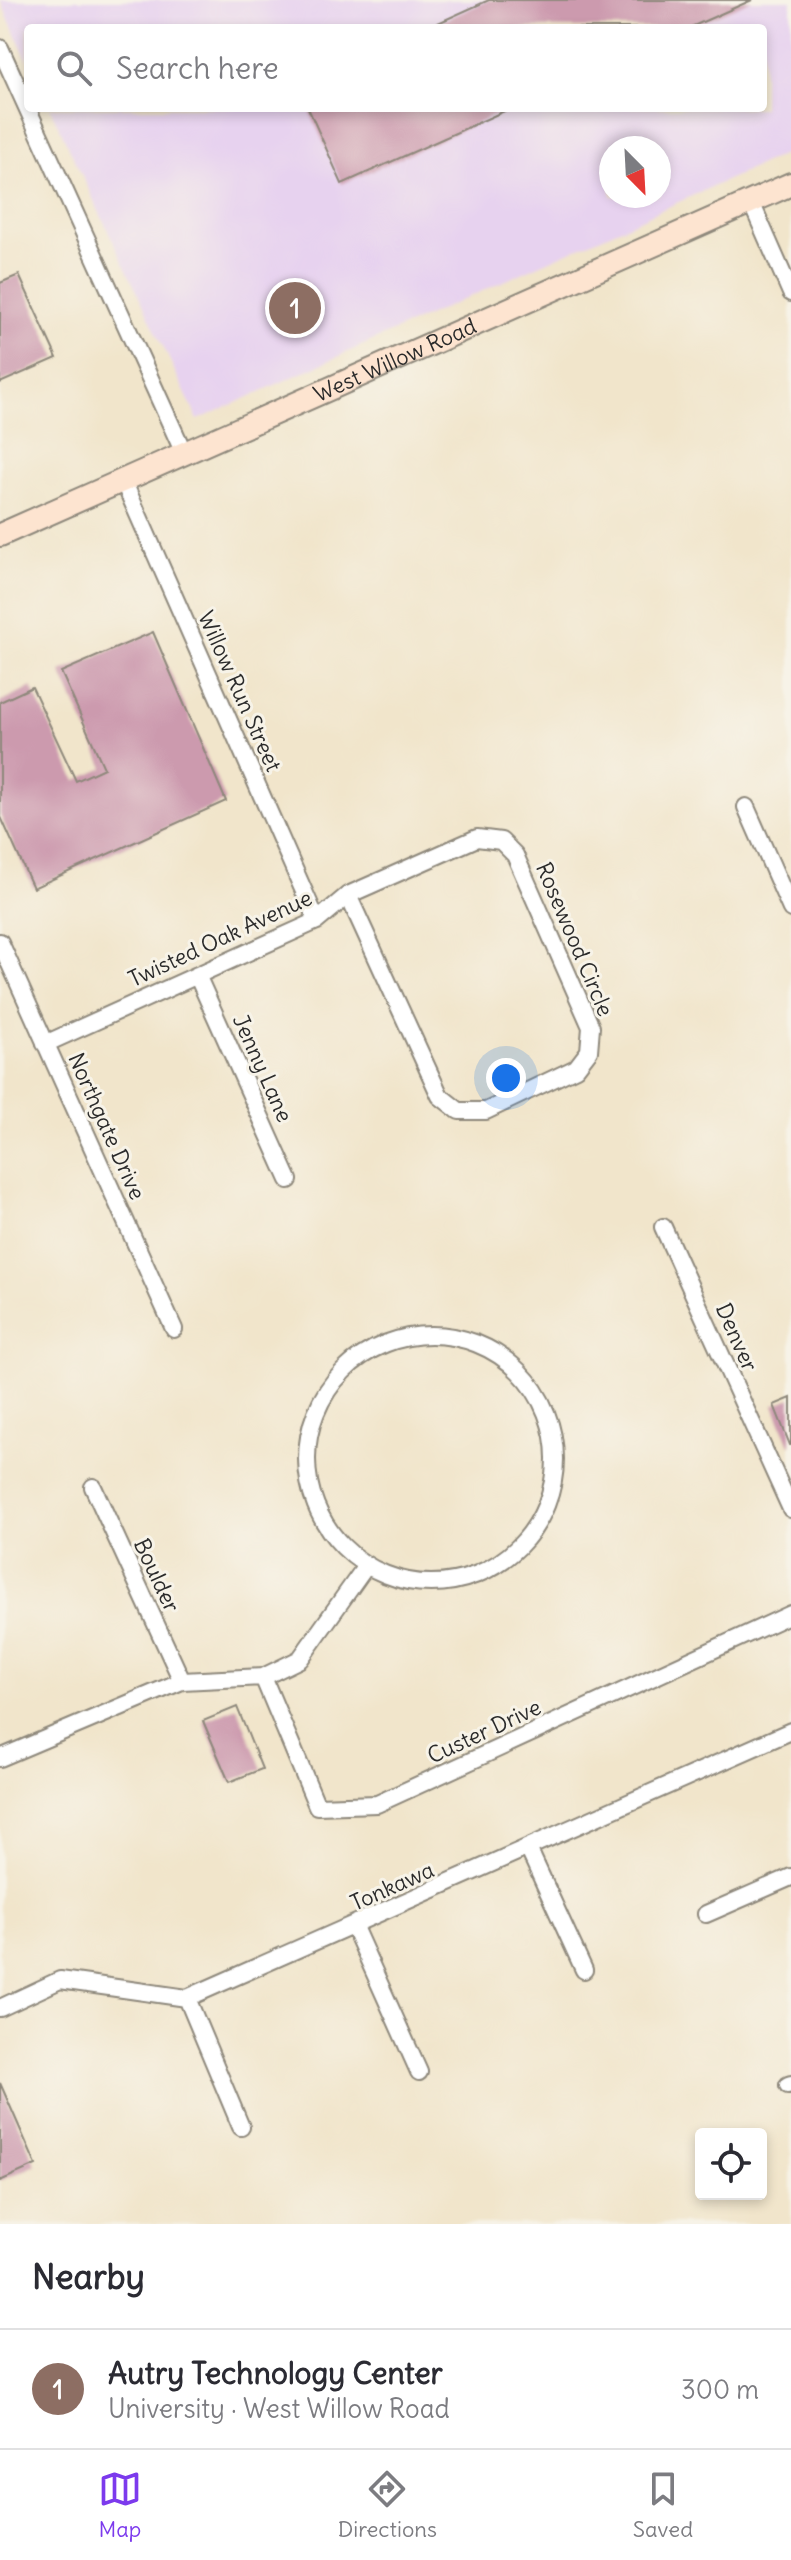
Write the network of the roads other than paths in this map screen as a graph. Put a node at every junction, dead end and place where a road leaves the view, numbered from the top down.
1 (0, 48) edge
2 (24, 101) edge
3 (29, 112) edge
4 (791, 184) edge
5 (751, 202) junction
6 (791, 293) edge
7 (183, 451) junction
8 (122, 478) junction
9 (0, 535) edge
10 (746, 807) dead end
11 (501, 841) joint
12 (348, 895) junction
13 (791, 909) edge
14 (317, 921) junction
15 (0, 942) edge
16 (197, 975) junction
17 (45, 1044) junction
18 (289, 1180) dead end
19 (663, 1227) dead end
20 (174, 1329) dead end
21 (93, 1487) dead end
22 (791, 1509) edge
23 (366, 1566) junction
24 (791, 1614) edge
25 (263, 1677) junction
26 (182, 1681) junction
27 (791, 1731) edge
28 (1, 1755) edge
29 (529, 1850) junction
30 (791, 1877) edge
31 (706, 1914) dead end
32 (354, 1927) junction
33 (584, 1970) dead end
34 (187, 1998) junction
35 (0, 2008) edge
36 (419, 2072) dead end
37 (241, 2127) dead end

1 - 2 street
3 - 7 street
4 - 5 main road, West Willow Road
5 - 6 street
5 - 7 main road, West Willow Road
7 - 8 main road, West Willow Road
8 - 9 main road, West Willow Road
8 - 14 street, Willow Run Street
10 - 13 street
11 - 12 street, Twisted Oak Avenue
11 - 12 street, Rosewood Circle
12 - 14 street, Twisted Oak Avenue
14 - 16 street, Twisted Oak Avenue
15 - 17 street, Northgate Drive
16 - 17 street, Twisted Oak Avenue
16 - 18 street, Jenny Lane
17 - 20 street, Northgate Drive
19 - 22 street, Denver
21 - 26 street, Boulder
23 - 23 street
23 - 25 street
24 - 25 street, Custer Drive
25 - 26 street
26 - 28 street
27 - 29 street, Tonkawa
29 - 32 street, Tonkawa
29 - 33 street
30 - 31 street
32 - 34 street, Tonkawa
32 - 36 street
34 - 35 street
34 - 37 street

